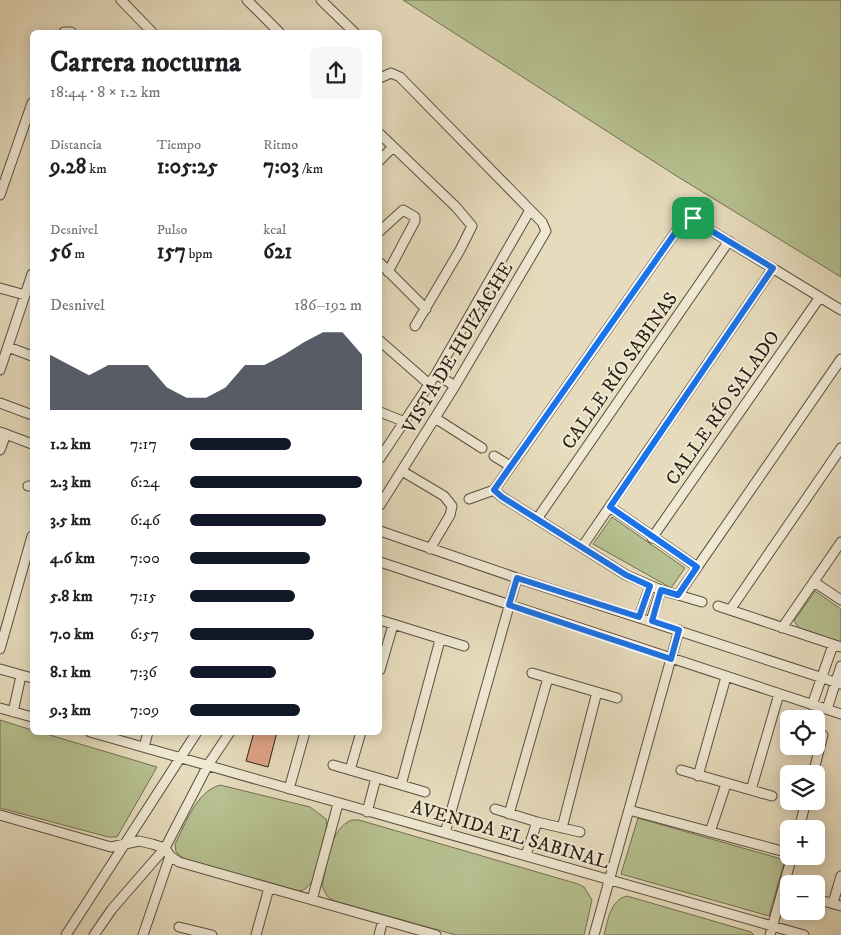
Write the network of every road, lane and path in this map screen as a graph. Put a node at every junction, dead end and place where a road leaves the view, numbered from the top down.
1 (121, 0) edge
2 (247, 0) edge
3 (321, 0) edge
4 (150, 30) edge
5 (277, 30) edge
6 (352, 30) edge
7 (382, 77) edge
8 (30, 109) edge
9 (382, 136) edge
10 (393, 147) junction
11 (382, 158) edge
12 (0, 195) edge
13 (530, 210) junction
14 (382, 229) edge
15 (729, 241) junction
16 (382, 265) edge
17 (773, 268) junction
18 (388, 272) junction
19 (30, 280) edge
20 (0, 288) edge
21 (25, 296) junction
22 (820, 297) junction
23 (426, 309) junction
24 (841, 310) edge
25 (415, 326) dead end
26 (382, 343) edge
27 (8, 347) junction
28 (30, 355) edge
29 (841, 359) edge
30 (0, 370) edge
31 (436, 374) junction
32 (429, 384) junction
33 (455, 386) junction
34 (0, 403) edge
35 (30, 413) edge
36 (382, 413) edge
37 (435, 418) junction
38 (405, 422) junction
39 (3, 433) edge
40 (30, 443) edge
41 (482, 448) dead end
42 (841, 448) edge
43 (0, 450) edge
44 (382, 455) edge
45 (494, 456) dead end
46 (510, 466) junction
47 (402, 471) junction
48 (494, 490) junction
49 (469, 499) dead end
50 (382, 502) edge
51 (610, 507) junction
52 (537, 519) junction
53 (382, 532) edge
54 (652, 538) junction
55 (841, 542) edge
56 (30, 543) edge
57 (582, 547) junction
58 (430, 549) junction
59 (382, 563) edge
60 (697, 567) junction
61 (517, 578) junction
62 (814, 582) junction
63 (650, 586) junction
64 (661, 590) junction
65 (678, 595) junction
66 (841, 600) edge
67 (702, 602) dead end
68 (509, 605) junction
69 (718, 606) dead end
70 (730, 610) junction
71 (639, 617) junction
72 (382, 621) edge
73 (652, 621) junction
74 (393, 625) junction
75 (782, 628) junction
76 (679, 630) junction
77 (440, 640) junction
78 (464, 646) dead end
79 (837, 646) edge
80 (0, 648) edge
81 (671, 659) junction
82 (382, 663) edge
83 (841, 666) edge
84 (0, 669) edge
85 (532, 673) dead end
86 (21, 676) junction
87 (726, 677) junction
88 (30, 678) edge
89 (548, 678) junction
90 (822, 678) junction
91 (838, 683) edge
92 (597, 692) junction
93 (779, 694) junction
94 (617, 698) dead end
95 (812, 704) junction
96 (0, 708) edge
97 (827, 709) junction
98 (13, 712) junction
99 (841, 714) edge
100 (30, 716) edge
101 (101, 735) edge
102 (147, 735) edge
103 (195, 735) edge
104 (228, 735) edge
105 (304, 735) edge
106 (360, 735) edge
107 (144, 747) junction
108 (180, 757) junction
109 (208, 765) junction
110 (333, 765) dead end
111 (350, 770) junction
112 (681, 770) dead end
113 (698, 776) junction
114 (376, 778) junction
115 (726, 784) junction
116 (401, 785) junction
117 (289, 789) junction
118 (751, 790) junction
119 (425, 792) dead end
120 (772, 796) dead end
121 (338, 804) junction
122 (495, 809) dead end
123 (629, 810) junction
124 (367, 812) junction
125 (509, 814) junction
126 (0, 815) edge
127 (537, 822) junction
128 (562, 828) junction
129 (580, 832) dead end
130 (710, 832) junction
131 (445, 834) junction
132 (125, 845) junction
133 (165, 848) junction
134 (780, 851) edge
135 (526, 855) junction
136 (170, 856) junction
137 (790, 865) edge
138 (841, 876) edge
139 (610, 880) junction
140 (269, 888) junction
141 (312, 900) junction
142 (837, 905) edge
143 (383, 920) junction
144 (179, 927) dead end
145 (772, 931) edge
146 (202, 934) edge
147 (66, 935) edge
148 (94, 935) edge
149 (144, 935) edge
150 (212, 935) edge
151 (256, 935) edge
152 (379, 935) edge
153 (436, 935) edge
154 (594, 935) edge
155 (804, 935) edge

1 - 4 street
2 - 5 street
3 - 6 street
7 - 13 street
8 - 12 street
9 - 10 street
10 - 11 street
10 - 23 street
13 - 31 street, VISTA DE HUIZACHE
13 - 33 street, VISTA DE HUIZACHE
14 - 18 street
15 - 17 street
15 - 46 street
15 - 52 street, CALLE RÍO SABINAS
16 - 18 street
17 - 22 street
17 - 51 street
18 - 23 street
19 - 21 street
20 - 21 street
21 - 27 street
22 - 24 street
22 - 54 street, CALLE RÍO SALADO
23 - 25 street
26 - 32 street
27 - 28 street
27 - 30 street
29 - 60 street
31 - 32 street, VISTA DE HUIZACHE
31 - 33 street
32 - 38 street, VISTA DE HUIZACHE
33 - 37 street, VISTA DE HUIZACHE
34 - 35 street
36 - 38 street
37 - 41 street
37 - 47 street, VISTA DE HUIZACHE
38 - 44 street, VISTA DE HUIZACHE
39 - 40 street
39 - 43 street
42 - 70 street
45 - 46 street
46 - 48 street
47 - 50 street, VISTA DE HUIZACHE
47 - 58 street
48 - 49 street
48 - 52 street
51 - 54 street
51 - 57 street
52 - 57 street
53 - 58 street
54 - 60 street
55 - 62 street
56 - 80 street
57 - 63 street
58 - 61 street
59 - 68 street
60 - 65 street
61 - 68 street
61 - 71 street
62 - 66 street
62 - 75 street
63 - 64 street
63 - 71 street
64 - 65 street
64 - 73 street
65 - 67 street
68 - 81 street
68 - 131 street
69 - 70 street
70 - 75 street
71 - 73 street
72 - 74 street
73 - 76 street
74 - 77 street
74 - 82 street
75 - 79 street
76 - 81 street
76 - 90 street
77 - 78 street
77 - 116 street
79 - 90 street
81 - 87 street
81 - 123 street
83 - 91 street
84 - 86 street
85 - 89 street
86 - 88 street
86 - 98 street
87 - 93 street
87 - 113 street
89 - 92 street
89 - 125 street
90 - 91 street
90 - 95 street
91 - 97 street
92 - 94 street
92 - 128 street
93 - 95 street
93 - 118 street
95 - 97 street
96 - 98 street
97 - 99 street
98 - 100 street
101 - 107 street
102 - 107 street
103 - 108 street
104 - 109 street
105 - 117 street
106 - 111 street
107 - 108 street
108 - 109 street
108 - 132 street
109 - 117 street, AVENIDA EL SABINAL
109 - 133 street
110 - 111 street
111 - 114 street
112 - 113 street
113 - 115 street
114 - 116 street
114 - 124 street
115 - 118 street
115 - 130 street
116 - 119 street
117 - 121 street, AVENIDA EL SABINAL
118 - 120 street
121 - 124 street, AVENIDA EL SABINAL
121 - 141 street
122 - 125 street
123 - 130 street
123 - 139 street
124 - 131 street, AVENIDA EL SABINAL
125 - 127 street
126 - 132 street
127 - 128 street
127 - 135 street
128 - 129 street
130 - 134 street
131 - 135 street, AVENIDA EL SABINAL
132 - 133 street
132 - 147 street
133 - 136 street
133 - 148 street
135 - 139 street, AVENIDA EL SABINAL
136 - 140 street
136 - 149 street
137 - 145 street
138 - 142 street
139 - 145 street, AVENIDA EL SABINAL
139 - 154 street
140 - 141 street
140 - 151 street
141 - 143 street
143 - 152 street
143 - 153 street
144 - 146 street
145 - 155 street, AVENIDA EL SABINAL
146 - 150 street

